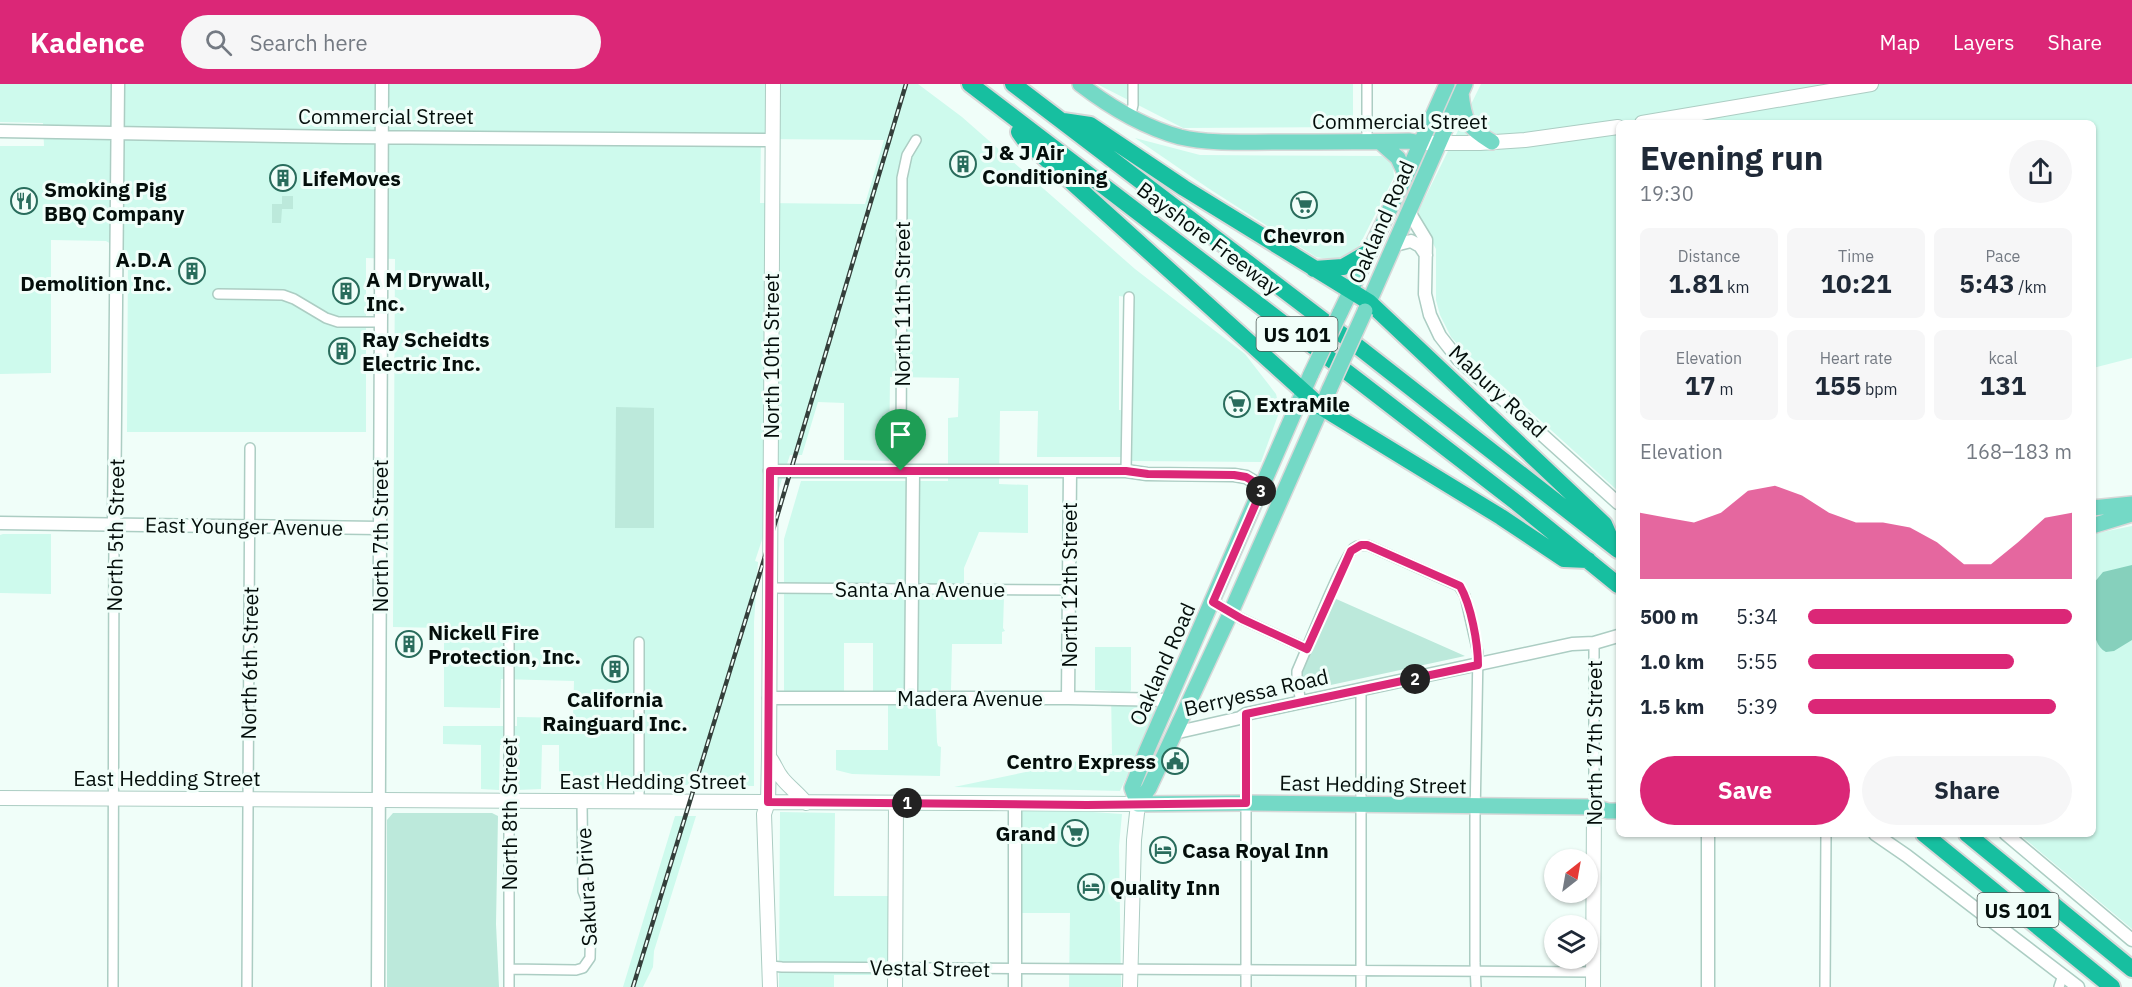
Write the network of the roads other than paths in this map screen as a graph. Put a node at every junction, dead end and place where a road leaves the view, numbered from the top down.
1 (118, 84) edge
2 (382, 84) edge
3 (773, 84) edge
4 (970, 84) edge
5 (1013, 84) edge
6 (1080, 84) edge
7 (1134, 84) edge
8 (1367, 84) edge
9 (1447, 84) edge
10 (1871, 84) edge
11 (1463, 88) edge
12 (1004, 109) junction
13 (1130, 118) junction
14 (1660, 120) edge
15 (1061, 121) junction
16 (1616, 127) edge
17 (0, 131) edge
18 (117, 135) junction
19 (382, 138) junction
20 (772, 140) junction
21 (916, 140) dead end
22 (1374, 141) junction
23 (1440, 142) junction
24 (1492, 142) junction
25 (1420, 143) junction
26 (1406, 176) junction
27 (1408, 212) junction
28 (1395, 245) junction
29 (1369, 252) junction
30 (1426, 255) junction
31 (1314, 269) junction
32 (219, 294) dead end
33 (1349, 295) junction
34 (1129, 297) dead end
35 (1367, 307) junction
36 (381, 322) junction
37 (1304, 393) junction
38 (1321, 407) junction
39 (250, 448) dead end
40 (770, 471) junction
41 (907, 471) junction
42 (1070, 471) junction
43 (1126, 471) junction
44 (1263, 487) junction
45 (1616, 501) edge
46 (2132, 504) edge
47 (2096, 508) edge
48 (2132, 514) edge
49 (0, 523) edge
50 (114, 525) junction
51 (250, 525) junction
52 (2096, 525) edge
53 (379, 528) junction
54 (1616, 548) edge
55 (1588, 560) junction
56 (1616, 583) edge
57 (771, 588) junction
58 (911, 588) junction
59 (1069, 590) junction
60 (1213, 602) junction
61 (1231, 612) junction
62 (1616, 637) edge
63 (508, 640) dead end
64 (639, 642) dead end
65 (1594, 643) junction
66 (1307, 649) junction
67 (1478, 665) junction
68 (1361, 690) junction
69 (911, 697) junction
70 (769, 698) junction
71 (1068, 698) junction
72 (1170, 700) junction
73 (1301, 703) junction
74 (1246, 714) junction
75 (1174, 733) junction
76 (769, 757) junction
77 (0, 798) edge
78 (114, 798) junction
79 (247, 799) junction
80 (379, 800) junction
81 (1616, 801) edge
82 (508, 802) junction
83 (582, 802) junction
84 (768, 802) junction
85 (806, 802) junction
86 (639, 803) junction
87 (896, 803) junction
88 (1246, 803) junction
89 (1015, 804) junction
90 (1138, 804) junction
91 (1362, 804) junction
92 (1476, 806) junction
93 (1594, 807) junction
94 (1616, 811) edge
95 (1708, 837) edge
96 (1826, 837) edge
97 (1879, 837) edge
98 (1928, 837) edge
99 (1971, 837) edge
100 (2010, 837) edge
101 (2132, 940) edge
102 (770, 966) junction
103 (896, 968) junction
104 (510, 969) junction
105 (2132, 969) edge
106 (1015, 970) junction
107 (1130, 971) junction
108 (1246, 971) junction
109 (1476, 971) junction
110 (1361, 972) junction
111 (1593, 972) junction
112 (2063, 975) junction
113 (113, 987) edge
114 (247, 987) edge
115 (378, 987) edge
116 (509, 987) edge
117 (770, 987) edge
118 (896, 987) edge
119 (1015, 987) edge
120 (1130, 987) edge
121 (1246, 987) edge
122 (1362, 987) edge
123 (1476, 987) edge
124 (1593, 987) edge
125 (1708, 987) edge
126 (1825, 987) edge
127 (2059, 987) edge
128 (2078, 987) edge
129 (2112, 987) edge

1 - 18 street, North 5th Street
2 - 19 street, North 7th Street
3 - 20 main road, North 10th Street
4 - 12 highway, Bayshore Freeway / US 101
5 - 15 highway, Bayshore Freeway / US 101
6 - 13 main road, Commercial Street
7 - 13 street
8 - 22 street
9 - 25 main road, Oakland Road
10 - 14 main road
11 - 23 main road, Oakland Road
11 - 24 main road
12 - 37 highway
12 - 55 highway, Bayshore Freeway / US 101
13 - 22 main road, Commercial Street
15 - 31 highway
15 - 54 highway, Bayshore Freeway / US 101
16 - 24 main road, Commercial Street
17 - 18 street, Commercial Street
18 - 19 street, Commercial Street
18 - 50 street, North 5th Street
19 - 20 street, Commercial Street
19 - 36 street, North 7th Street
20 - 40 main road, North 10th Street
21 - 41 street, North 11th Street
22 - 25 main road, Commercial Street
22 - 26 main road
23 - 24 main road, Commercial Street
23 - 25 main road, Commercial Street
23 - 27 main road, Oakland Road
25 - 26 main road, Oakland Road
26 - 29 main road, Oakland Road
27 - 28 main road, Oakland Road
27 - 30 street, Mabury Road
28 - 30 street
28 - 35 main road, Oakland Road
29 - 31 highway
29 - 33 main road, Oakland Road
30 - 45 street, Mabury Road
31 - 33 highway
32 - 36 street
33 - 35 highway
33 - 37 main road, Oakland Road, bridge
34 - 43 street
35 - 38 main road, Oakland Road, bridge
35 - 54 highway
36 - 53 street, North 7th Street
37 - 38 highway
37 - 44 main road, Oakland Road
38 - 55 highway
38 - 61 main road, Oakland Road
39 - 51 street, North 6th Street
40 - 41 street
40 - 57 main road, North 10th Street
41 - 42 street
41 - 58 street, North 11th Street
42 - 43 street
42 - 59 street, North 12th Street
43 - 44 street
44 - 60 main road, Oakland Road
46 - 47 main road
48 - 52 main road
49 - 50 street, East Younger Avenue
50 - 51 street, East Younger Avenue
50 - 78 street, North 5th Street
51 - 53 street, East Younger Avenue
51 - 79 street, North 6th Street
53 - 80 street, North 7th Street
55 - 56 highway, Bayshore Freeway / US 101
57 - 58 street, Santa Ana Avenue
57 - 70 main road, North 10th Street
58 - 59 street, Santa Ana Avenue
58 - 69 street, North 11th Street
59 - 71 street, North 12th Street
60 - 61 street
60 - 72 main road, Oakland Road
61 - 66 street
61 - 75 main road, Oakland Road
62 - 65 street, Berryessa Road
63 - 82 street, North 8th Street
64 - 86 street
65 - 67 street, Berryessa Road
65 - 93 street, North 17th Street
66 - 67 street
66 - 73 street
67 - 68 street, Berryessa Road
67 - 92 street
68 - 73 street, Berryessa Road
68 - 91 street
69 - 70 street, Madera Avenue
69 - 71 street, Madera Avenue
70 - 76 main road, North 10th Street
71 - 72 street, Madera Avenue
72 - 90 main road, Oakland Road
73 - 74 street, Berryessa Road
74 - 75 street, Berryessa Road
74 - 88 street
75 - 90 main road, Oakland Road
76 - 84 main road, North 10th Street
76 - 85 main road
77 - 78 main road, East Hedding Street
78 - 79 main road, East Hedding Street
78 - 113 street, North 5th Street
79 - 80 main road, East Hedding Street
79 - 114 street, North 6th Street
80 - 82 main road, East Hedding Street
80 - 115 street, North 7th Street
81 - 93 main road, East Hedding Street
82 - 83 main road, East Hedding Street
82 - 104 street, North 8th Street
83 - 86 main road, East Hedding Street
83 - 104 street, Sakura Drive
84 - 85 main road, East Hedding Street
84 - 86 main road, East Hedding Street
84 - 102 main road, North 10th Street
85 - 87 main road, East Hedding Street
87 - 89 main road, East Hedding Street
87 - 103 main road
88 - 90 main road, East Hedding Street
88 - 91 main road, East Hedding Street
88 - 108 street
89 - 90 main road, East Hedding Street
89 - 106 street
90 - 107 main road
91 - 92 main road, East Hedding Street
91 - 110 street
92 - 93 main road, East Hedding Street
92 - 109 street
93 - 94 main road, East Hedding Street
93 - 111 main road, North 17th Street
95 - 125 street
96 - 126 street
97 - 112 street
98 - 129 highway, US 101
99 - 105 highway, US 101
100 - 101 street
102 - 103 street, Vestal Street
102 - 117 main road, North 10th Street
103 - 106 street, Vestal Street
103 - 118 main road
104 - 116 street, North 8th Street
106 - 107 street, Vestal Street
106 - 119 street
107 - 108 street, Vestal Street
107 - 120 main road
108 - 110 street, Vestal Street
108 - 121 street
109 - 110 street, Vestal Street
109 - 111 street, Vestal Street
109 - 123 street
110 - 122 street
111 - 124 main road, North 17th Street
112 - 127 street
112 - 128 street

